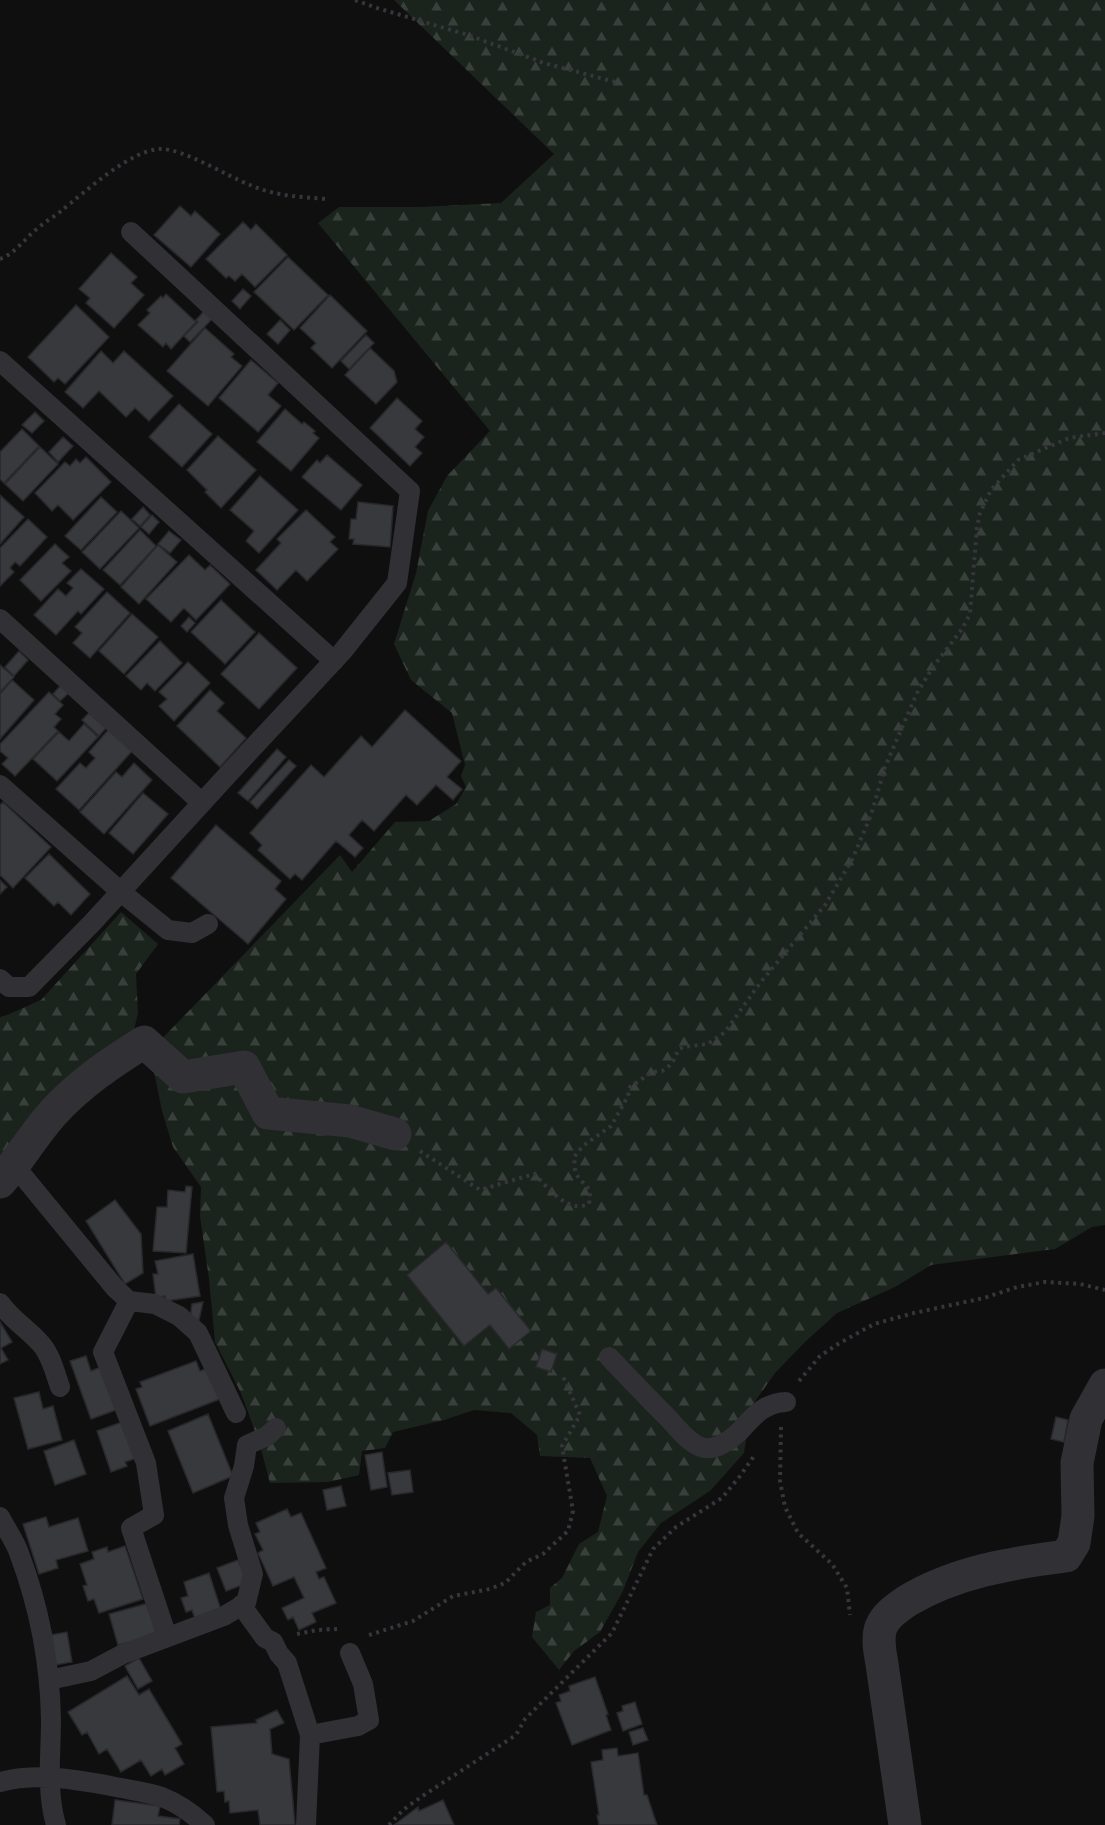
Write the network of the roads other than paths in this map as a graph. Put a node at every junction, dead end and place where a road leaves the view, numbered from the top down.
1 (131, 232) dead end
2 (0, 361) edge
3 (0, 619) edge
4 (334, 661) junction
5 (0, 785) edge
6 (202, 803) junction
7 (121, 892) junction
8 (208, 924) dead end
9 (0, 980) edge
10 (395, 1134) road end
11 (7, 1174) edge
12 (129, 1301) junction
13 (0, 1304) edge
14 (609, 1357) dead end
15 (1105, 1385) edge
16 (60, 1387) dead end
17 (786, 1402) road end
18 (236, 1413) dead end
19 (276, 1428) dead end
20 (0, 1517) edge
21 (241, 1605) junction
22 (168, 1637) junction
23 (348, 1643) road end
24 (50, 1680) junction
25 (310, 1735) junction
26 (49, 1778) junction
27 (0, 1782) edge
28 (56, 1825) edge
29 (205, 1825) edge
30 (306, 1825) edge
31 (905, 1825) edge

1 - 4 lane
2 - 4 lane
3 - 6 lane
4 - 6 lane
5 - 7 lane
6 - 7 lane
7 - 8 lane
7 - 9 lane
10 - 11 street
11 - 12 lane
12 - 18 lane
12 - 22 lane
13 - 16 lane
14 - 17 lane
15 - 31 street
19 - 21 lane
20 - 24 lane
21 - 22 lane
21 - 25 lane
22 - 24 lane
23 - 25 lane
24 - 26 lane
25 - 30 lane
26 - 27 lane
26 - 28 lane
26 - 29 lane

